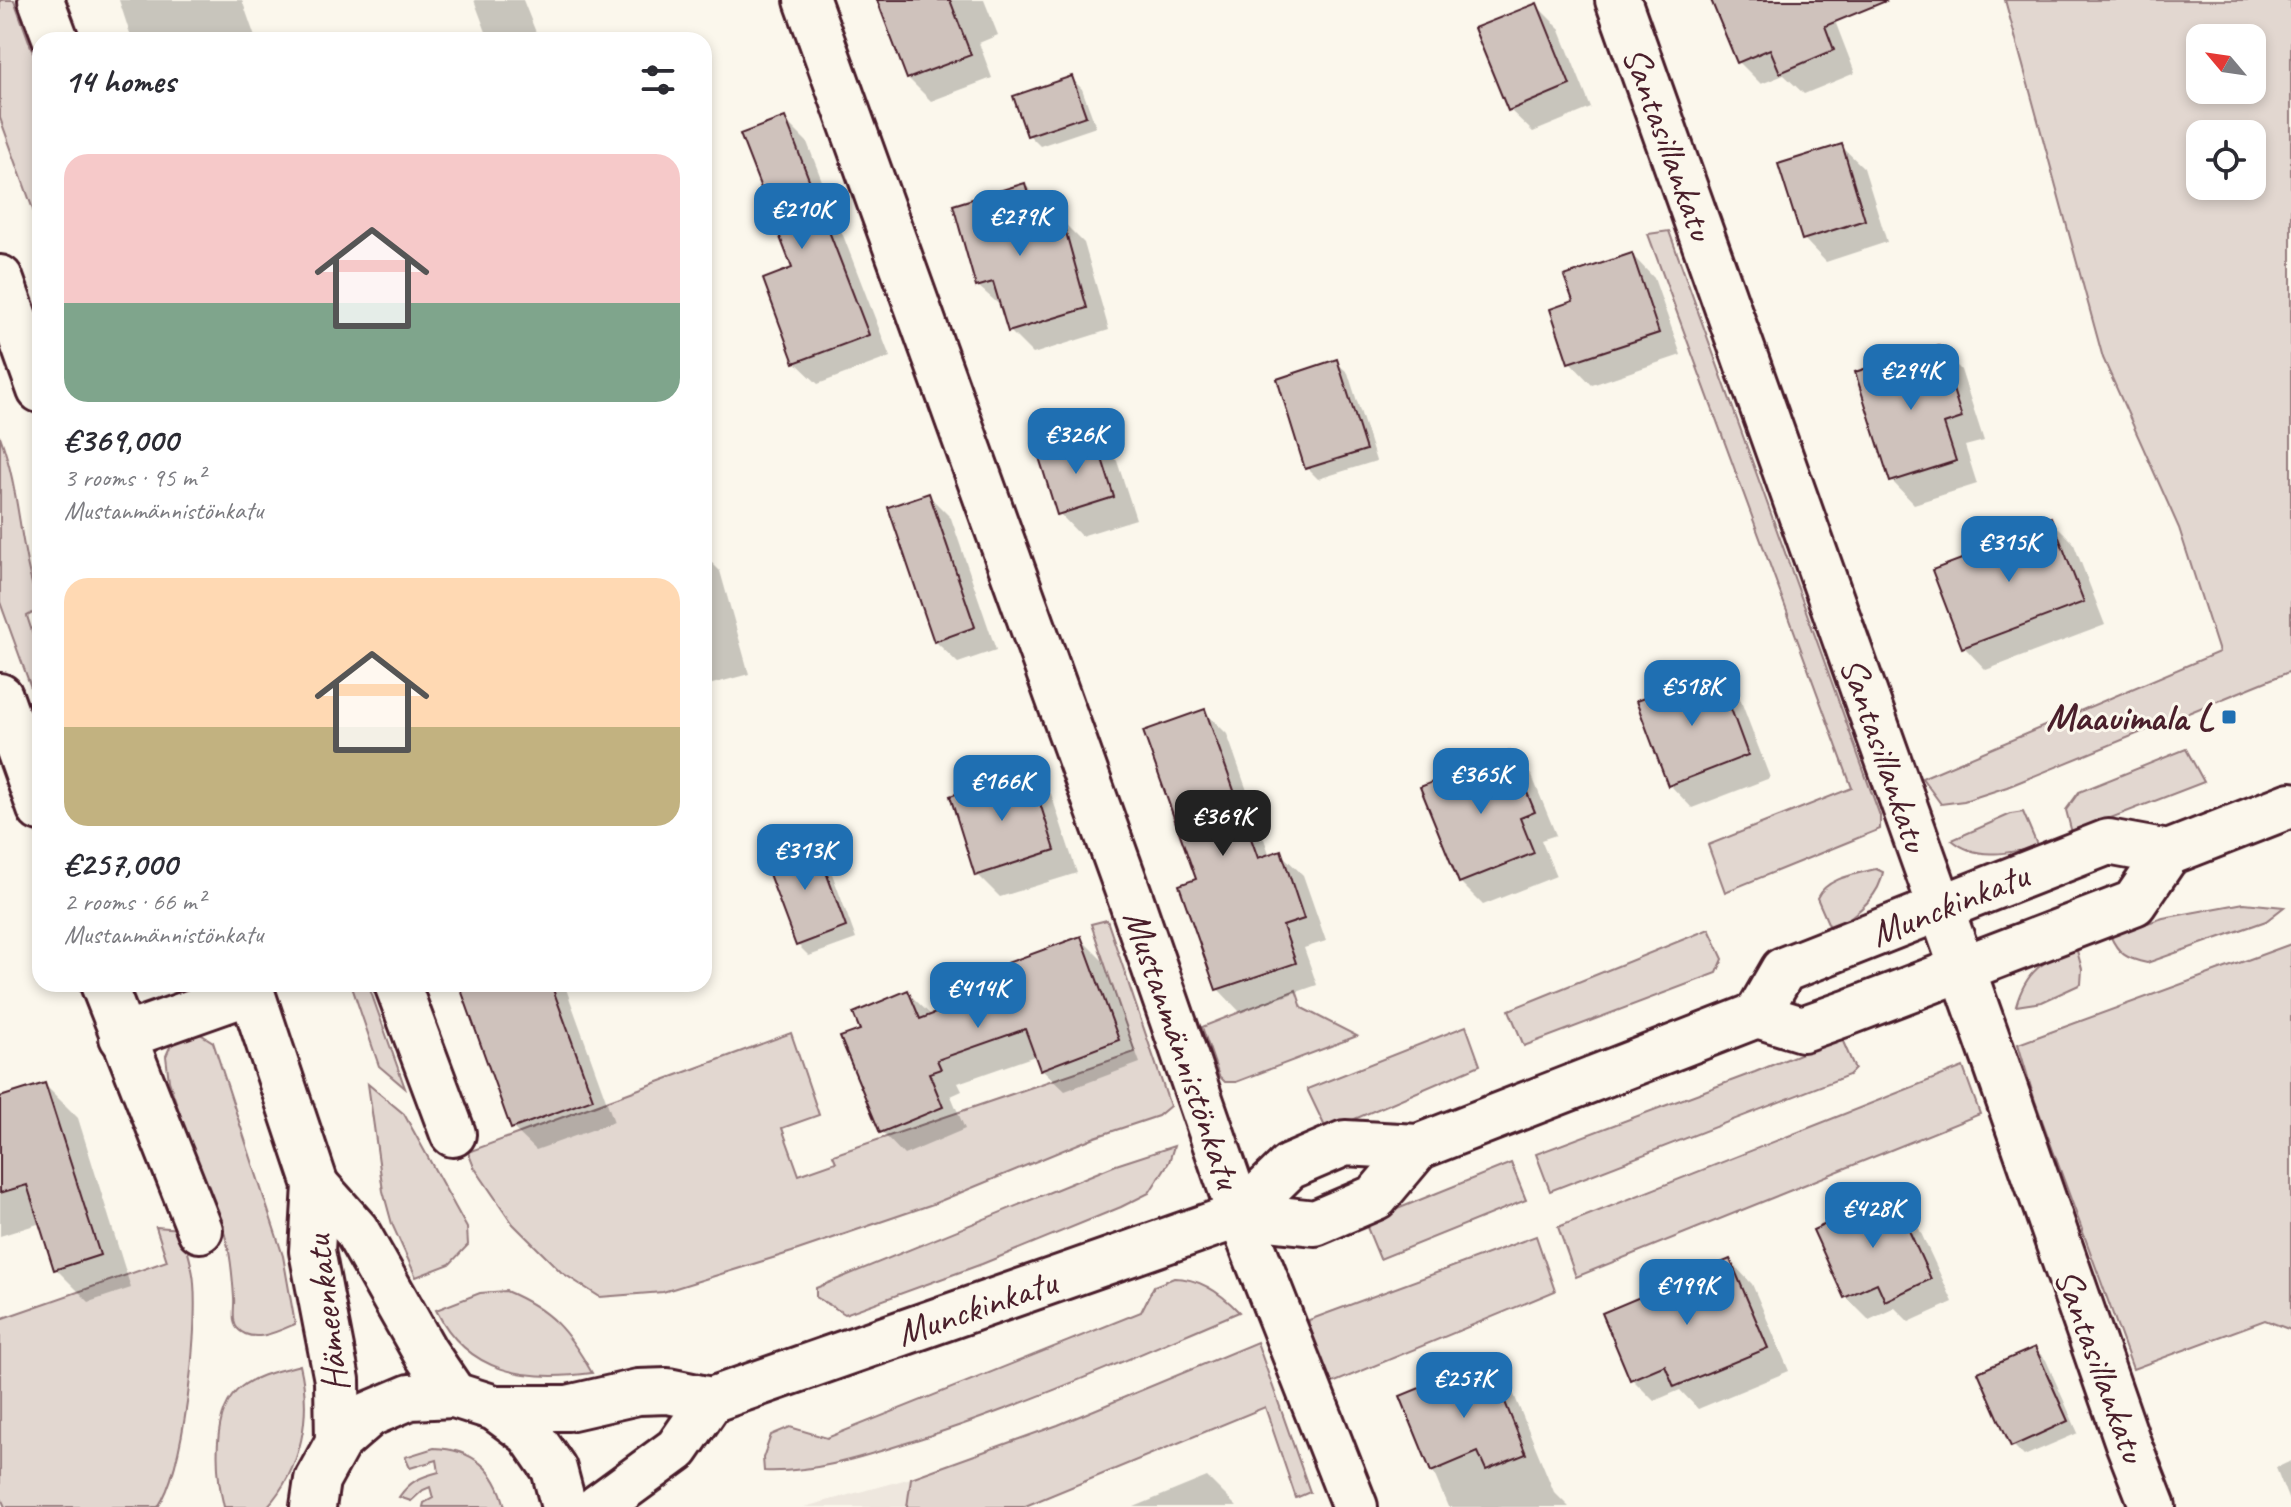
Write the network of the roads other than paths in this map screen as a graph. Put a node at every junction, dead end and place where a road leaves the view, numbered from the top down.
1 (41, 0) edge
2 (807, 0) edge
3 (1618, 0) edge
4 (53, 32) edge
5 (0, 278) edge
6 (32, 368) edge
7 (0, 696) edge
8 (32, 786) edge
9 (2291, 805) edge
10 (2168, 853) junction
11 (1940, 908) junction
12 (1961, 967) junction
13 (106, 992) edge
14 (237, 992) edge
15 (252, 992) edge
16 (400, 992) edge
17 (1757, 1015) junction
18 (122, 1037) junction
19 (453, 1134) dead end
20 (1418, 1147) junction
21 (316, 1185) junction
22 (1240, 1215) junction
23 (200, 1230) dead end
24 (454, 1395) junction
25 (711, 1400) junction
26 (495, 1408) junction
27 (338, 1442) junction
28 (312, 1505) edge
29 (564, 1507) edge
30 (598, 1507) edge
31 (1355, 1507) edge
32 (2153, 1507) edge

1 - 4 street
2 - 22 street, Mustanmännistönkatu
3 - 11 street, Santasillankatu
5 - 6 street
7 - 8 street
9 - 10 street
10 - 11 street, Munckinkatu
10 - 12 street, Munckinkatu
11 - 12 street, Santasillankatu
11 - 17 street, Munckinkatu
12 - 17 street, Munckinkatu
12 - 32 street, Santasillankatu
13 - 18 street
14 - 18 street, Hämeenkatu
15 - 21 street, Hämeenkatu
16 - 19 street
17 - 20 street, Munckinkatu
18 - 23 street
20 - 22 street, Munckinkatu
20 - 22 street, Munckinkatu
21 - 24 street, Hämeenkatu
21 - 27 street, Hämeenkatu
22 - 25 street, Munckinkatu
22 - 31 street, Mustanmännistönkatu
24 - 26 street
24 - 27 street
25 - 26 street
25 - 30 street
26 - 29 street
27 - 28 street

